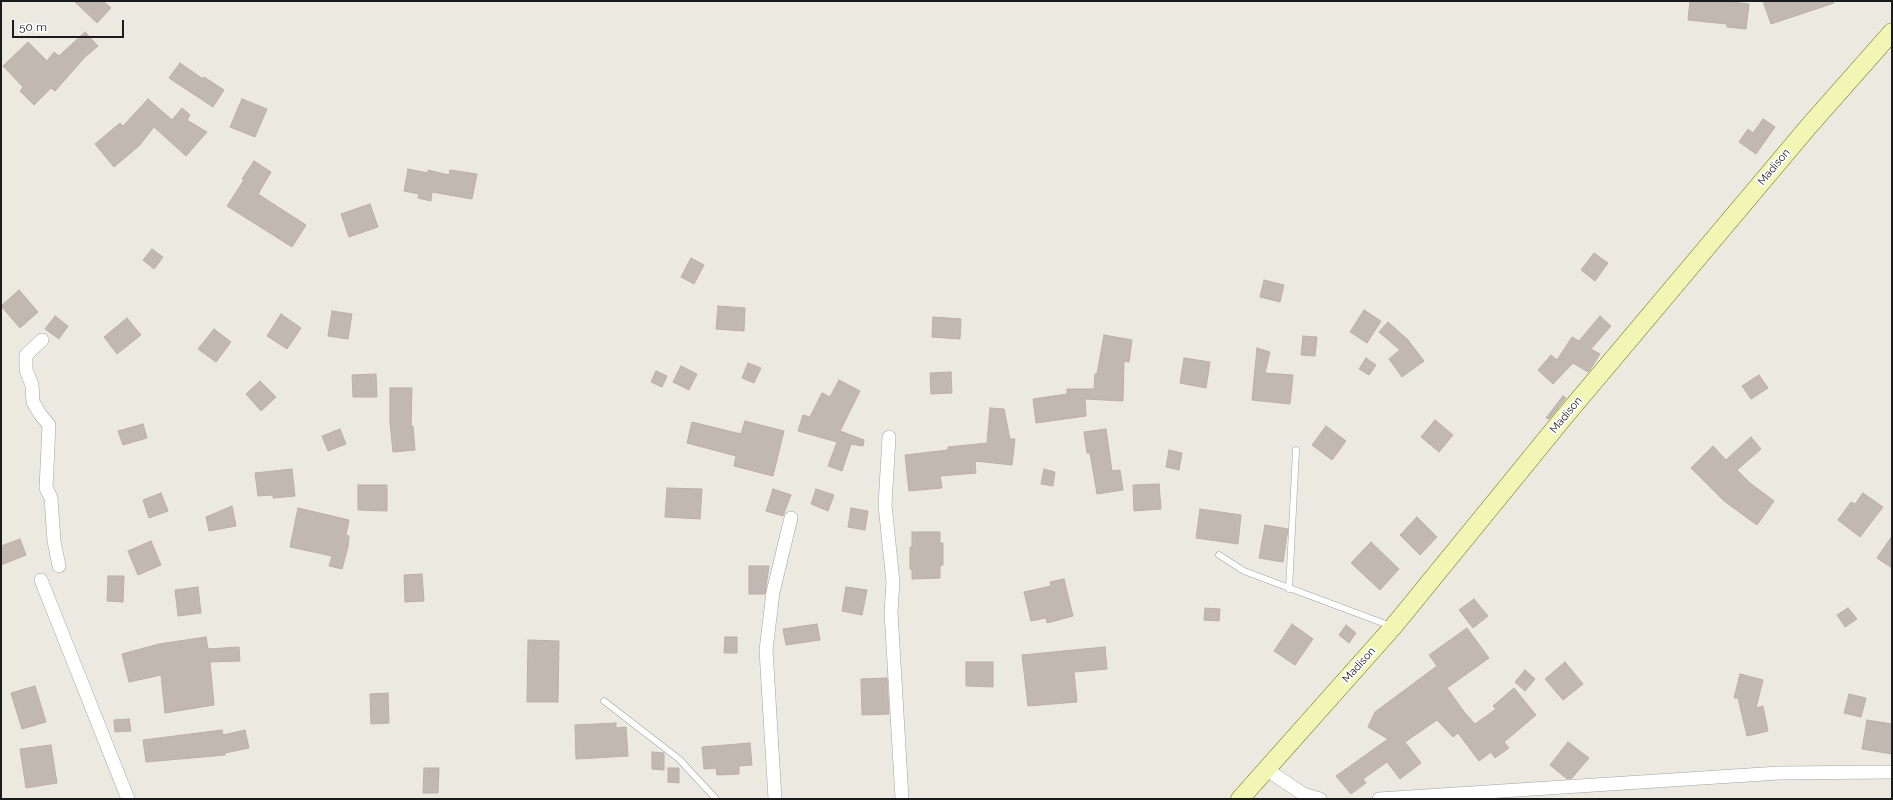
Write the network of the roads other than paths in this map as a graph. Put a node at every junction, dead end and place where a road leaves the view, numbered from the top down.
1 (1892, 32) edge
2 (42, 340) dead end
3 (889, 437) dead end
4 (1296, 450) dead end
5 (791, 518) dead end
6 (1219, 555) dead end
7 (59, 566) dead end
8 (41, 580) dead end
9 (1289, 588) junction
10 (1393, 627) junction
11 (604, 701) dead end
12 (1266, 770) junction
13 (1892, 772) edge
14 (128, 799) edge
15 (716, 799) edge
16 (775, 799) edge
17 (902, 799) edge
18 (1240, 799) edge
19 (1320, 799) edge
20 (1379, 799) edge

1 - 10 street, Madison
2 - 7 street
3 - 17 street
4 - 9 lane
5 - 16 street
6 - 9 lane
8 - 14 street
9 - 10 lane
10 - 12 street, Madison
11 - 15 lane
12 - 18 street, Madison
12 - 19 street
13 - 20 street

